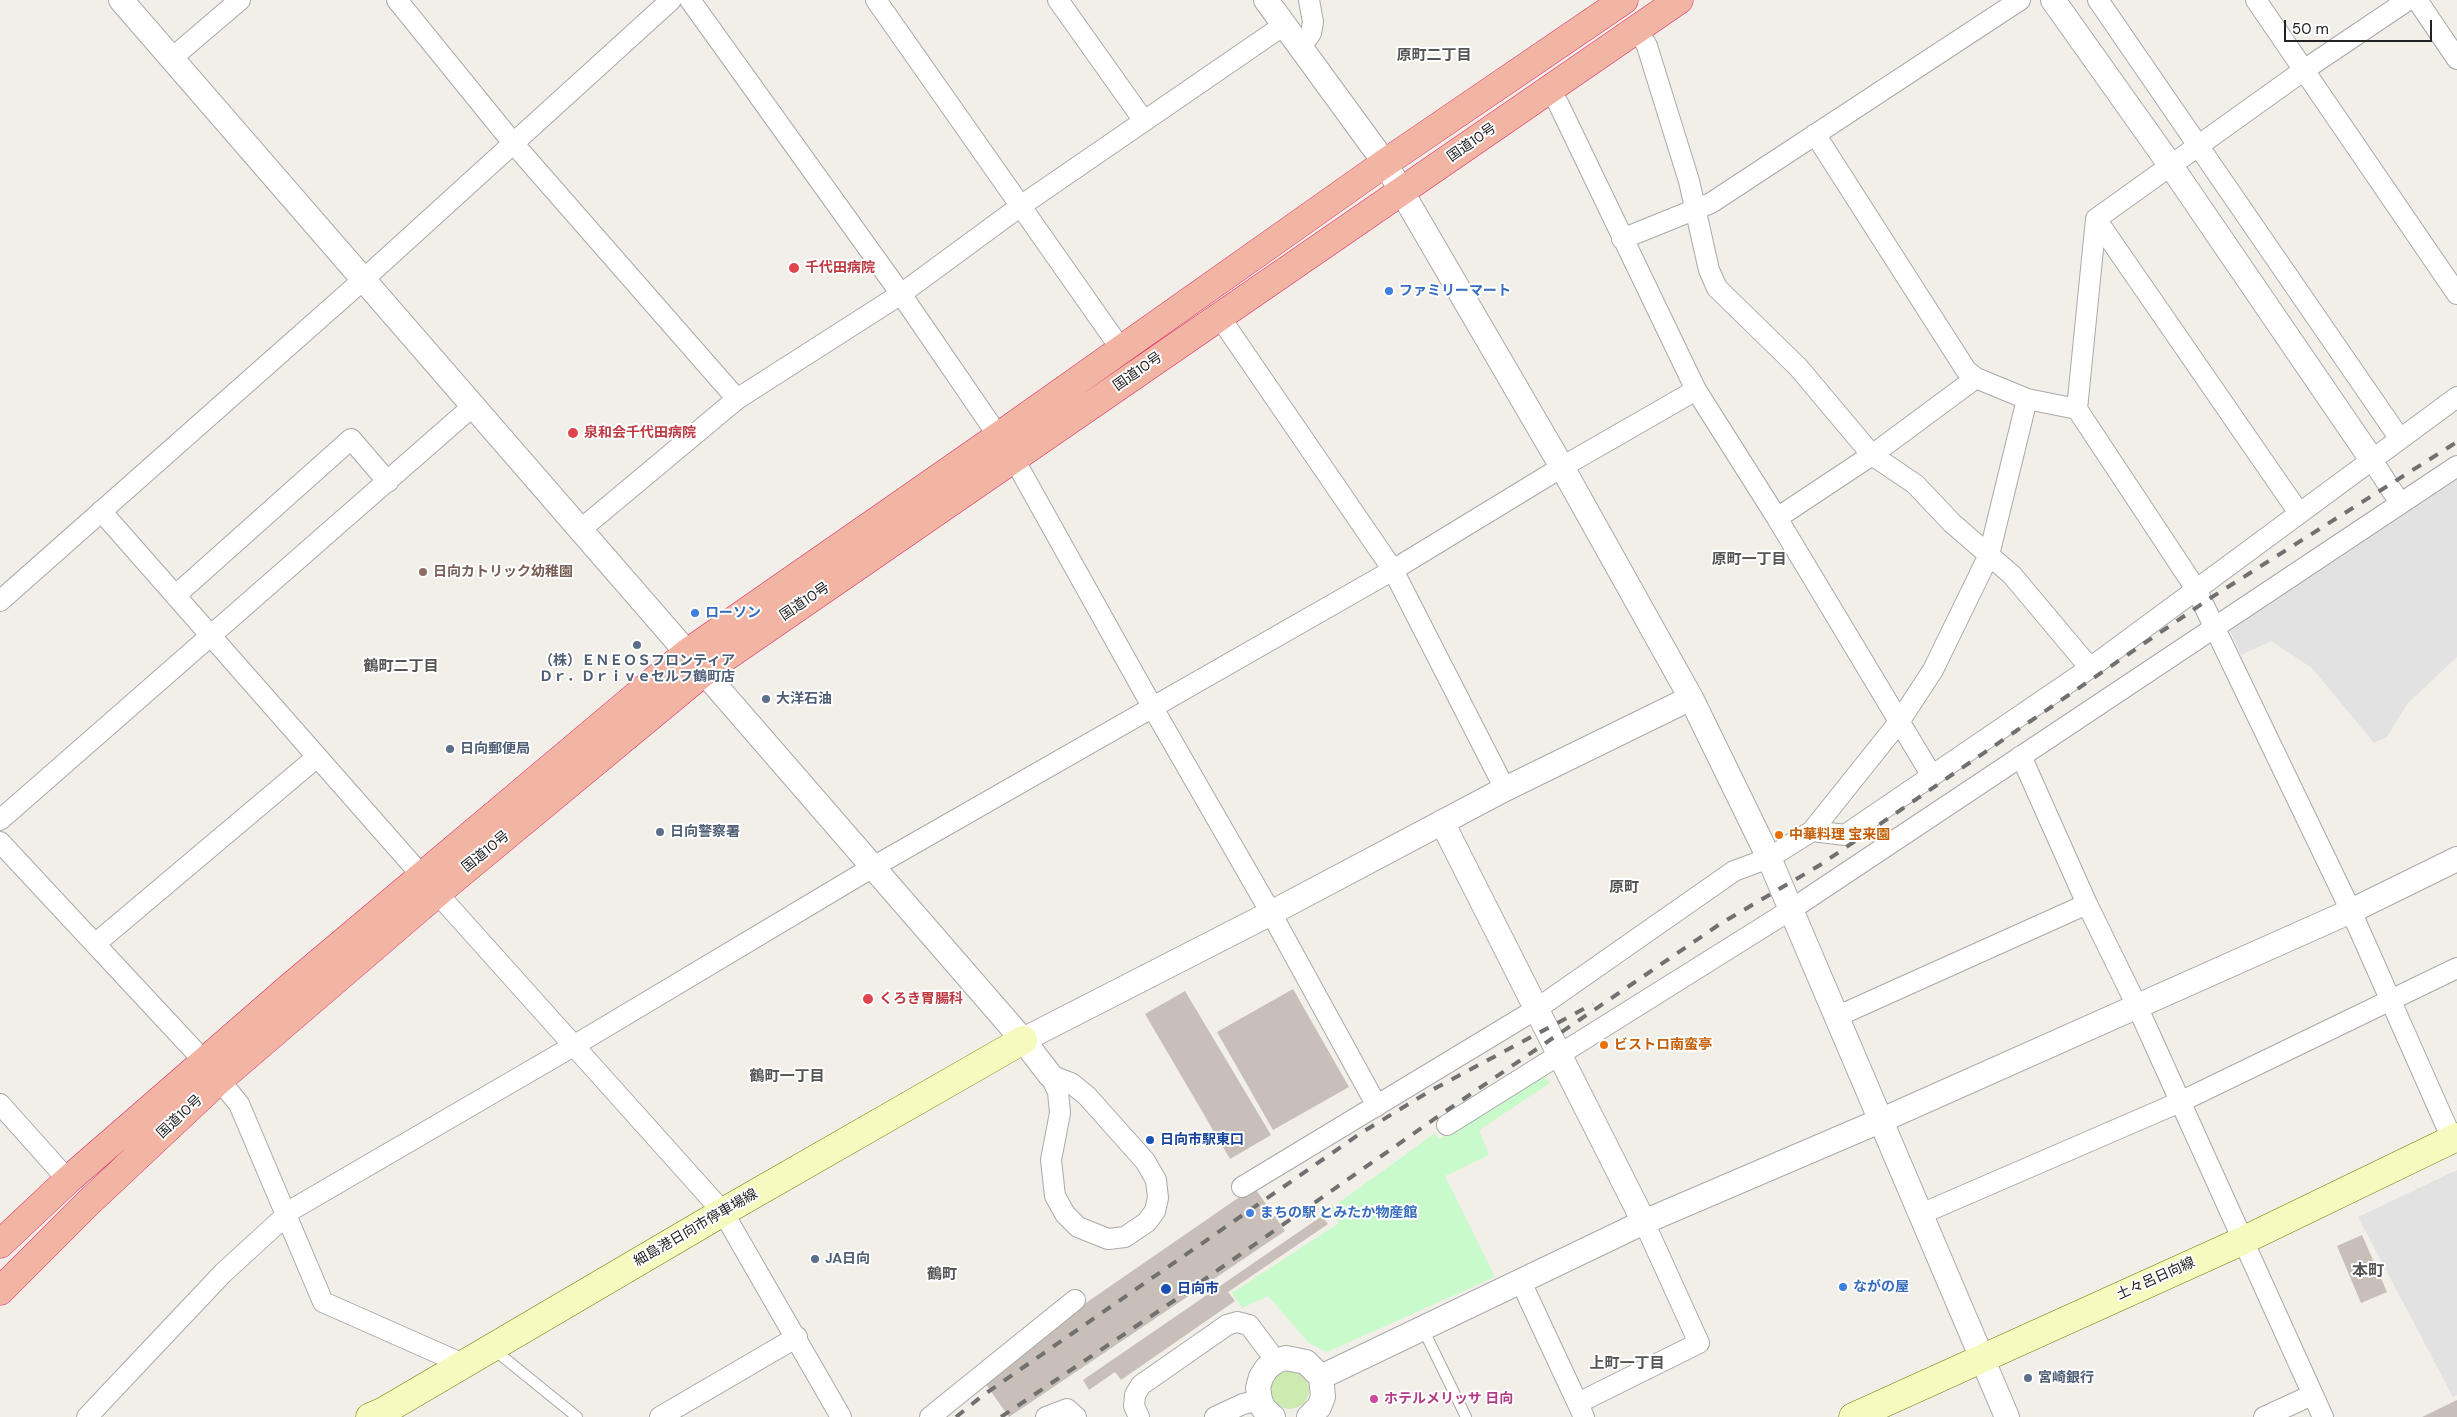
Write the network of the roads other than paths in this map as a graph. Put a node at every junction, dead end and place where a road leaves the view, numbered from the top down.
1 (121, 0) edge
2 (240, 0) edge
3 (397, 0) edge
4 (671, 0) edge
5 (690, 0) edge
6 (876, 0) edge
7 (1058, 0) edge
8 (1266, 0) edge
9 (1309, 0) edge
10 (1624, 0) edge
11 (1678, 0) edge
12 (2020, 0) edge
13 (2053, 0) edge
14 (2098, 0) edge
15 (2256, 0) edge
16 (2408, 0) edge
17 (2417, 0) edge
18 (1284, 25) junction
19 (1637, 29) junction
20 (1300, 48) junction
21 (172, 58) junction
22 (2457, 59) edge
23 (2304, 70) junction
24 (1549, 89) junction
25 (1144, 121) junction
26 (1815, 134) junction
27 (513, 143) junction
28 (2199, 146) junction
29 (1385, 164) junction
30 (2171, 166) junction
31 (1401, 191) junction
32 (1022, 205) junction
33 (1695, 210) junction
34 (2096, 219) junction
35 (1622, 239) junction
36 (364, 279) junction
37 (900, 294) junction
38 (2457, 294) edge
39 (1219, 316) junction
40 (1122, 349) junction
41 (1976, 378) junction
42 (1696, 390) junction
43 (2457, 397) edge
44 (737, 399) junction
45 (2027, 399) junction
46 (473, 406) junction
47 (2077, 409) junction
48 (999, 436) junction
49 (2400, 439) junction
50 (1872, 456) junction
51 (1014, 459) junction
52 (2372, 460) junction
53 (2457, 466) edge
54 (1562, 467) junction
55 (388, 482) junction
56 (2400, 503) junction
57 (100, 511) junction
58 (2299, 513) junction
59 (1777, 518) junction
60 (580, 530) junction
61 (1989, 555) junction
62 (1393, 570) junction
63 (2196, 589) junction
64 (176, 595) junction
65 (0, 601) edge
66 (2214, 627) junction
67 (212, 636) junction
68 (696, 662) junction
69 (2090, 668) junction
70 (1691, 698) junction
71 (1153, 708) junction
72 (1899, 722) junction
73 (2021, 756) junction
74 (317, 757) junction
75 (1932, 776) junction
76 (1505, 789) junction
77 (0, 820) edge
78 (1442, 822) junction
79 (1812, 831) junction
80 (0, 842) edge
81 (1770, 858) junction
82 (2457, 860) edge
83 (873, 867) junction
84 (430, 885) junction
85 (2087, 904) junction
86 (1792, 908) junction
87 (2351, 911) junction
88 (1271, 913) junction
89 (95, 944) junction
90 (2457, 968) edge
91 (2390, 999) junction
92 (2137, 1006) junction
93 (1538, 1008) junction
94 (1838, 1016) junction
95 (1023, 1040) junction
96 (575, 1045) junction
97 (1561, 1054) junction
98 (212, 1070) junction
99 (1050, 1075) junction
100 (2180, 1102) junction
101 (0, 1104) edge
102 (1377, 1106) junction
103 (1882, 1120) junction
104 (1447, 1125) dead end
105 (2454, 1138) edge
106 (68, 1180) junction
107 (1242, 1187) dead end
108 (723, 1212) junction
109 (1921, 1214) junction
110 (288, 1215) junction
111 (1644, 1222) junction
112 (2242, 1241) junction
113 (0, 1244) edge
114 (1521, 1282) junction
115 (0, 1291) edge
116 (1075, 1300) dead end
117 (1423, 1329) junction
118 (797, 1337) junction
119 (491, 1347) junction
120 (1981, 1358) junction
121 (1276, 1361) junction
122 (463, 1364) junction
123 (1320, 1377) junction
124 (2312, 1395) junction
125 (1266, 1408) edge
126 (1581, 1410) edge
127 (381, 1415) edge
128 (87, 1417) edge
129 (577, 1417) edge
130 (660, 1417) edge
131 (841, 1417) edge
132 (930, 1417) edge
133 (1046, 1417) edge
134 (1076, 1417) edge
135 (1139, 1417) edge
136 (1215, 1417) edge
137 (1309, 1417) edge
138 (1466, 1417) edge
139 (1854, 1417) edge
140 (2007, 1417) edge
141 (2264, 1417) edge
142 (2323, 1417) edge

1 - 21 street
2 - 21 street
3 - 27 street
4 - 27 street
5 - 37 street
6 - 32 street
7 - 25 street
8 - 18 street
9 - 20 street
10 - 29 highway, 国道10号
11 - 19 highway, 国道10号
12 - 26 street
13 - 30 street
14 - 28 street
15 - 23 street
16 - 23 street
17 - 22 street
18 - 20 street
18 - 25 street
19 - 24 highway, 国道10号
19 - 33 street
20 - 29 street
21 - 36 street
23 - 28 street
23 - 38 street
24 - 31 highway, 国道10号
24 - 35 street
25 - 32 street
26 - 33 street
26 - 41 street
27 - 36 street
27 - 44 street
28 - 30 street
28 - 49 street
29 - 31 street
29 - 40 highway, 国道10号
30 - 34 street
30 - 52 street
31 - 39 highway, 国道10号
31 - 54 street
32 - 37 street
32 - 40 street
33 - 35 street
33 - 50 street
34 - 47 street
34 - 58 street
35 - 42 street
36 - 46 street
36 - 57 street
37 - 44 street
37 - 48 street
39 - 51 highway, 国道10号
39 - 62 street
40 - 48 highway, 国道10号
41 - 45 street
41 - 50 street
42 - 54 street
42 - 59 street
43 - 49 street
44 - 60 street
45 - 47 street
45 - 61 street
46 - 55 street
46 - 60 street
47 - 63 street
48 - 51 street
48 - 68 highway, 国道10号
49 - 52 street
50 - 59 street
50 - 61 street
51 - 68 highway, 国道10号
51 - 71 street
52 - 56 street
52 - 58 street
53 - 56 street
54 - 62 street
54 - 70 street
55 - 64 street
55 - 67 street
56 - 66 street
57 - 64 street
57 - 65 street
58 - 63 street
59 - 72 street
60 - 68 street
61 - 69 street
61 - 72 street
62 - 71 street
62 - 76 street
63 - 66 street
63 - 69 street
64 - 67 street
66 - 73 street
66 - 87 street
67 - 74 street
67 - 77 street
68 - 83 street
68 - 84 highway, 国道10号
69 - 75 street
70 - 76 street
70 - 81 street
71 - 83 street
71 - 88 street
72 - 75 street
72 - 79 street
73 - 85 street
73 - 86 street
74 - 84 street
74 - 89 street
75 - 79 street
76 - 78 street
78 - 88 street
78 - 93 street
79 - 81 street
80 - 89 street
81 - 86 street
81 - 93 street
82 - 87 street
83 - 95 street
83 - 96 street
84 - 96 street
84 - 98 highway, 国道10号
85 - 92 street
85 - 94 street
86 - 94 street
86 - 97 street
87 - 91 street
87 - 92 street
88 - 95 street
88 - 102 street
89 - 98 street
90 - 91 street
91 - 100 street
91 - 105 street
92 - 100 street
92 - 103 street
93 - 97 street
93 - 102 street
94 - 103 street
95 - 99 street
95 - 108 main road, 細島港日向市停車場線
96 - 108 street
96 - 110 street
97 - 104 street
97 - 111 street
98 - 106 highway, 国道10号
98 - 110 street
98 - 115 highway, 国道10号
99 - 99 street
100 - 109 street
100 - 112 street
101 - 106 street
102 - 107 street
103 - 109 street
103 - 111 street
105 - 112 main road, 土々呂日向線
106 - 113 highway, 国道10号
108 - 118 street
108 - 119 main road, 細島港日向市停車場線
109 - 120 street
110 - 122 street
110 - 128 street
111 - 114 street
111 - 126 street
112 - 120 main road, 土々呂日向線
112 - 124 street
114 - 117 street
114 - 126 street
116 - 132 street
117 - 123 street
117 - 138 lane
118 - 130 street
118 - 131 street
119 - 122 main road, 細島港日向市停車場線
119 - 129 lane
120 - 139 main road, 土々呂日向線
120 - 140 street
121 - 123 street
121 - 125 street
121 - 135 street
122 - 127 main road, 細島港日向市停車場線
123 - 137 street
124 - 141 street
124 - 142 street
125 - 136 street
133 - 134 street

